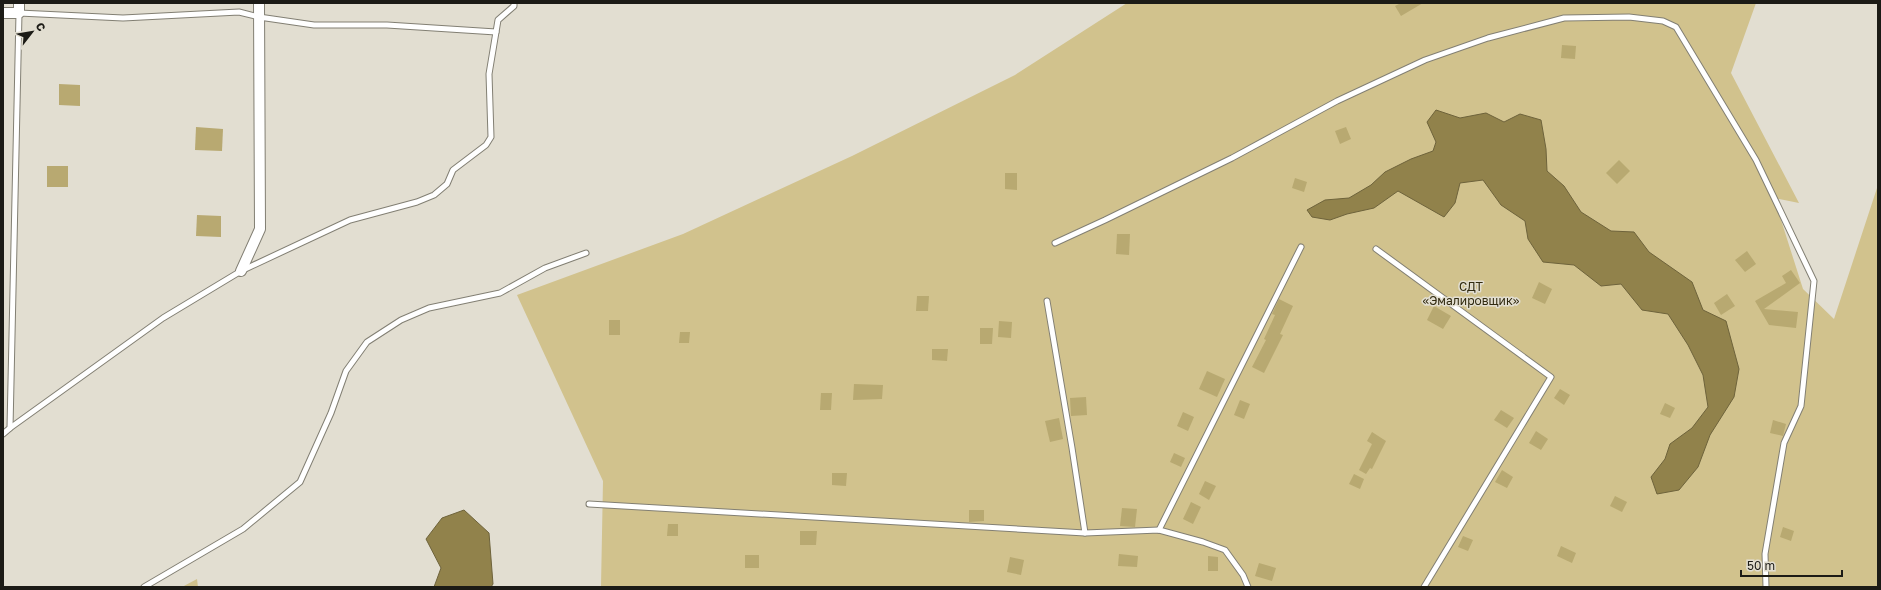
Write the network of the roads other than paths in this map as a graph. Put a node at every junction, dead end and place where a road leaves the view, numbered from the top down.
1 (259, 3) edge
2 (514, 3) edge
3 (19, 8) edge
4 (3, 13) edge
5 (259, 17) junction
6 (496, 32) junction
7 (1055, 243) dead end
8 (1301, 247) dead end
9 (1376, 249) dead end
10 (586, 252) dead end
11 (241, 271) junction
12 (1047, 301) dead end
13 (10, 428) junction
14 (3, 434) edge
15 (589, 504) dead end
16 (1159, 530) junction
17 (1085, 533) junction
18 (144, 587) edge
19 (1248, 587) edge
20 (1424, 587) edge
21 (1766, 587) edge

1 - 5 street
2 - 6 lane
3 - 4 street
3 - 5 lane
3 - 13 lane
5 - 6 lane
5 - 11 street
6 - 11 lane
7 - 21 lane
8 - 16 lane
9 - 20 lane
10 - 18 lane
11 - 13 lane
12 - 17 lane
13 - 14 lane
15 - 17 lane
16 - 17 lane
16 - 19 lane

